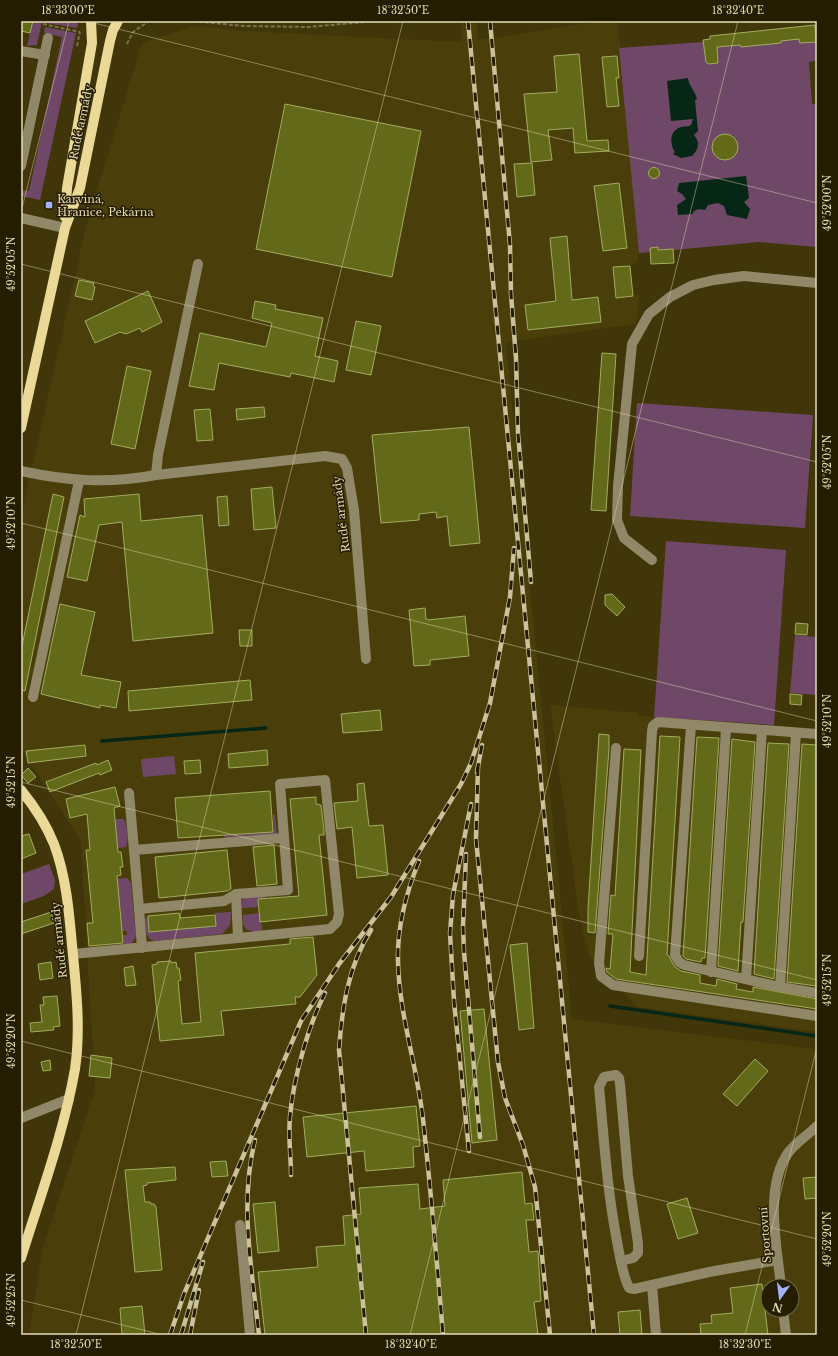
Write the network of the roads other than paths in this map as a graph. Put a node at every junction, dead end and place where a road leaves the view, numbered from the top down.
1 (91, 21) edge
2 (118, 21) edge
3 (48, 38) dead end
4 (21, 51) edge
5 (45, 55) junction
6 (21, 166) edge
7 (21, 218) edge
8 (65, 228) junction
9 (198, 264) dead end
10 (817, 283) edge
11 (21, 428) edge
12 (21, 471) edge
13 (156, 475) junction
14 (79, 481) junction
15 (652, 560) dead end
16 (366, 659) dead end
17 (33, 697) dead end
18 (691, 725) junction
19 (726, 728) junction
20 (762, 730) junction
21 (796, 733) junction
22 (817, 734) edge
23 (616, 748) dead end
24 (21, 790) edge
25 (129, 792) dead end
26 (283, 838) junction
27 (134, 850) junction
28 (236, 894) junction
29 (139, 908) junction
30 (238, 938) junction
31 (142, 948) junction
32 (73, 954) junction
33 (640, 956) dead end
34 (711, 972) junction
35 (746, 979) junction
36 (780, 987) junction
37 (817, 993) edge
38 (817, 1016) edge
39 (69, 1099) junction
40 (21, 1118) edge
41 (817, 1126) edge
42 (240, 1225) dead end
43 (21, 1258) edge
44 (778, 1260) junction
45 (621, 1261) junction
46 (780, 1278) edge
47 (652, 1285) junction
48 (784, 1318) edge
49 (250, 1335) edge
50 (656, 1335) edge
51 (786, 1335) edge

1 - 8 main road, Rudé armády
2 - 8 main road, Rudé armády
3 - 5 street
4 - 5 street
5 - 6 street
7 - 8 street
8 - 11 main road, Rudé armády
9 - 13 street
10 - 15 street
12 - 14 street, Rudé armády
13 - 14 street, Rudé armády
13 - 16 street, Rudé armády
14 - 17 street
18 - 19 street
18 - 33 street
18 - 34 street
19 - 20 street
19 - 34 street
20 - 21 street
20 - 35 street
21 - 22 street
21 - 36 street
23 - 38 street
24 - 32 main road, Rudé armády
25 - 27 street
26 - 27 street
26 - 28 street
26 - 30 street
27 - 29 street
28 - 29 street
28 - 30 street
29 - 31 street
30 - 31 street
31 - 32 street
32 - 39 main road, Rudé armády
34 - 35 street
35 - 36 street
36 - 37 street
39 - 40 street
39 - 43 main road, Rudé armády
41 - 44 street, Sportovní
42 - 49 street
44 - 46 street, Sportovní
44 - 47 street
45 - 45 street
45 - 47 street
47 - 50 street
48 - 51 street

